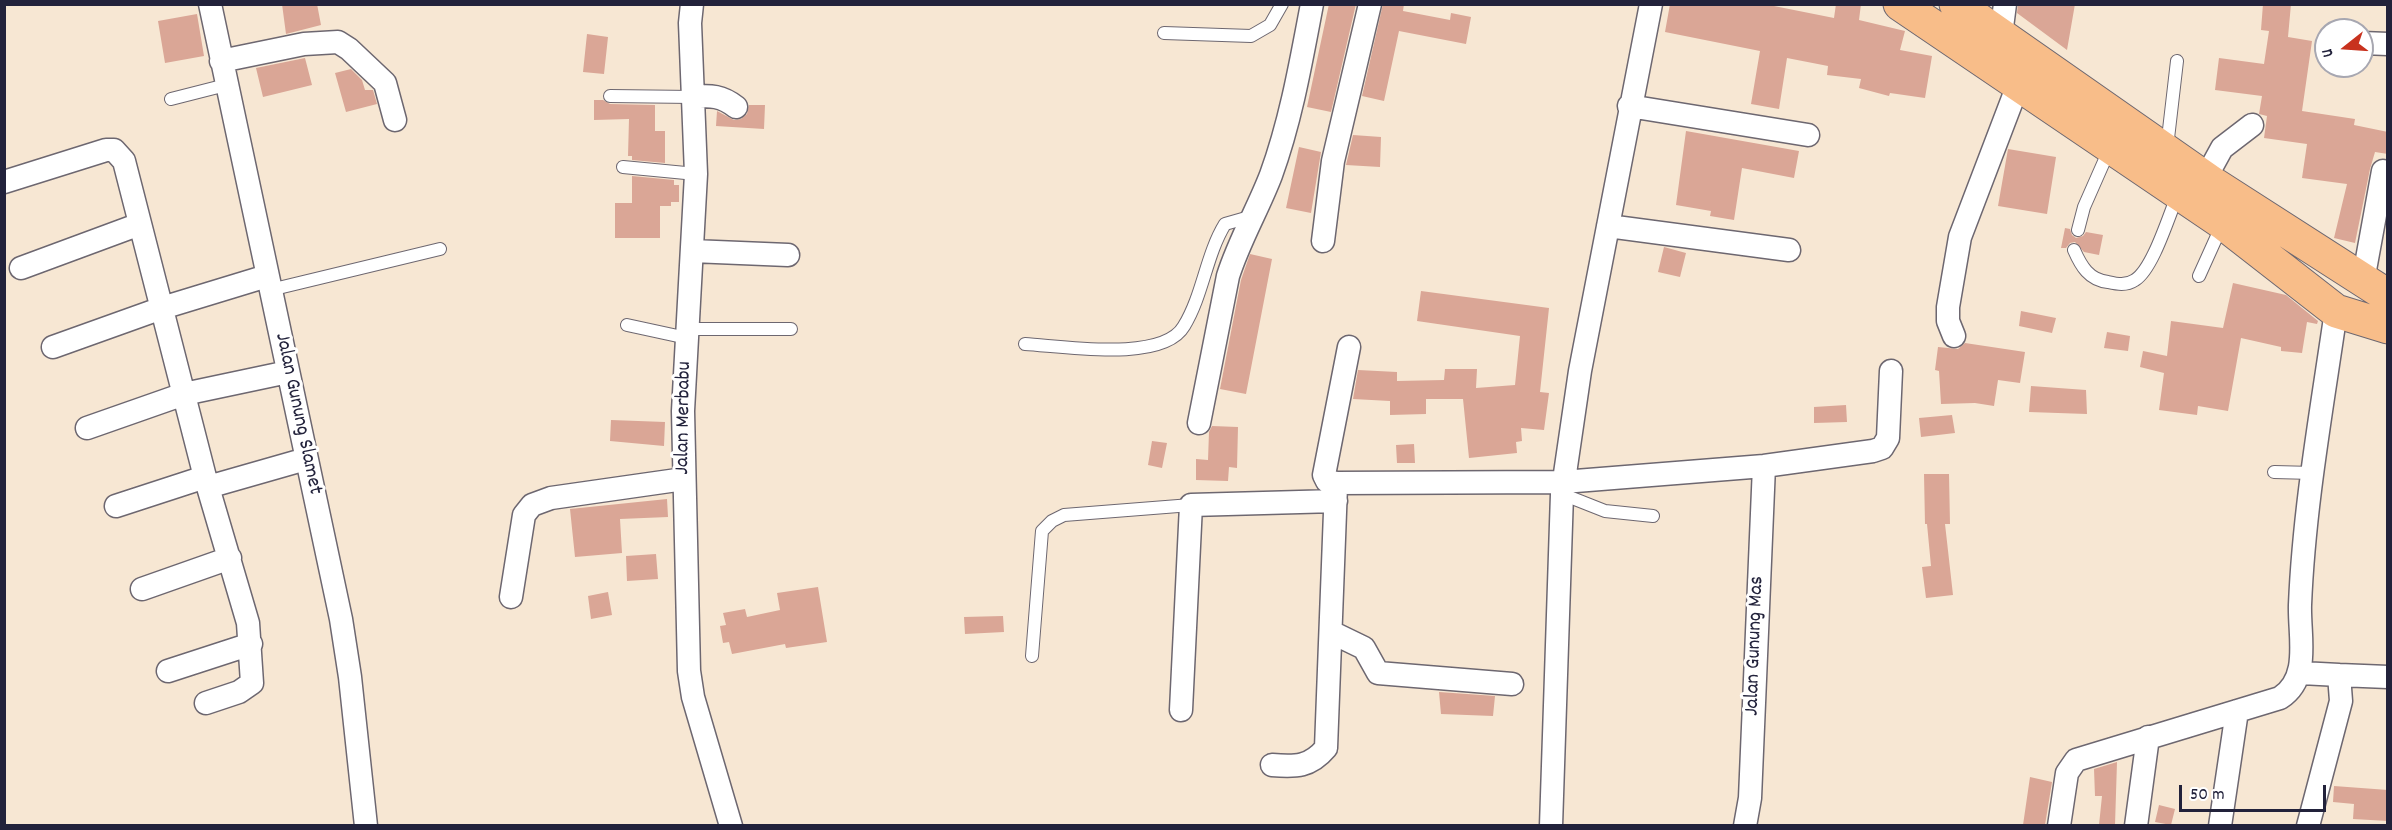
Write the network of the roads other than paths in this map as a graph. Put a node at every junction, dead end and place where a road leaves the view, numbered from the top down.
1 (210, 4) edge
2 (692, 4) edge
3 (1282, 4) edge
4 (1312, 4) edge
5 (1370, 4) edge
6 (1651, 4) edge
7 (1900, 4) edge
8 (1956, 4) edge
9 (2003, 20) edge
10 (1164, 33) dead end
11 (221, 61) junction
12 (2177, 61) dead end
13 (226, 85) junction
14 (2018, 85) junction
15 (610, 96) dead end
16 (693, 97) junction
17 (171, 99) dead end
18 (1629, 106) junction
19 (736, 107) dead end
20 (395, 120) dead end
21 (2252, 125) dead end
22 (1808, 135) dead end
23 (2111, 147) junction
24 (2166, 151) junction
25 (623, 167) dead end
26 (2383, 171) dead end
27 (696, 174) junction
28 (2190, 182) junction
29 (4, 183) edge
30 (1253, 216) junction
31 (2223, 223) junction
32 (140, 224) junction
33 (1608, 226) junction
34 (2078, 230) dead end
35 (1323, 241) dead end
36 (440, 249) dead end
37 (1789, 250) dead end
38 (2073, 250) dead end
39 (692, 251) junction
40 (788, 255) dead end
41 (21, 268) dead end
42 (2199, 276) dead end
43 (269, 283) junction
44 (2375, 289) edge
45 (162, 308) junction
46 (2336, 311) junction
47 (627, 325) dead end
48 (2388, 327) edge
49 (791, 329) dead end
50 (687, 333) junction
51 (1954, 336) dead end
52 (1025, 344) dead end
53 (53, 347) dead end
54 (1348, 347) dead end
55 (1891, 371) dead end
56 (288, 372) junction
57 (184, 394) junction
58 (1199, 423) dead end
59 (87, 428) dead end
60 (306, 459) junction
61 (1764, 466) junction
62 (2274, 471) dead end
63 (2313, 474) junction
64 (684, 479) junction
65 (206, 482) junction
66 (1563, 488) junction
67 (1336, 492) junction
68 (1191, 505) junction
69 (116, 506) dead end
70 (1653, 516) dead end
71 (230, 558) junction
72 (142, 589) dead end
73 (511, 597) dead end
74 (1331, 632) junction
75 (251, 644) junction
76 (1032, 656) dead end
77 (168, 671) dead end
78 (2301, 673) junction
79 (2339, 675) junction
80 (2388, 677) edge
81 (1512, 684) dead end
82 (206, 703) dead end
83 (1181, 710) dead end
84 (2237, 711) junction
85 (2148, 737) junction
86 (1272, 765) dead end
87 (366, 825) edge
88 (731, 825) edge
89 (1551, 825) edge
90 (1745, 825) edge
91 (2059, 825) edge
92 (2136, 825) edge
93 (2220, 825) edge
94 (2308, 825) edge

1 - 11 street, Jalan Gunung Slamet
2 - 16 street, Jalan Merbabu
3 - 10 lane
4 - 30 street
5 - 35 street
6 - 18 street
7 - 14 main road
8 - 9 main road
9 - 24 main road
11 - 13 street, Jalan Gunung Slamet
11 - 20 street
12 - 24 lane
13 - 17 lane
13 - 43 street, Jalan Gunung Slamet
14 - 23 main road
14 - 51 street
15 - 16 lane
16 - 19 street
16 - 27 street, Jalan Merbabu
18 - 22 street
18 - 33 street
21 - 28 street
23 - 28 main road
23 - 34 lane
24 - 28 main road
25 - 27 lane
26 - 44 street
27 - 39 street, Jalan Merbabu
28 - 31 main road
28 - 38 lane
28 - 44 main road
29 - 32 street
30 - 52 lane
30 - 58 street
31 - 42 lane
31 - 46 main road
32 - 41 street
32 - 45 street
33 - 37 street
33 - 66 street
36 - 43 lane
39 - 40 street
39 - 50 street, Jalan Merbabu
43 - 45 street
43 - 56 street, Jalan Gunung Slamet
45 - 53 street
45 - 57 street
46 - 48 main road
46 - 63 street
47 - 50 lane
49 - 50 lane
50 - 64 street, Jalan Merbabu
54 - 67 street
55 - 61 street
56 - 57 street
56 - 60 street, Jalan Gunung Slamet
57 - 59 street
57 - 65 street
60 - 65 street
60 - 87 street, Jalan Gunung Slamet
61 - 66 street
61 - 90 street, Jalan Gunung Mas
62 - 63 lane
63 - 78 street
64 - 73 street
64 - 88 street, Jalan Merbabu
65 - 69 street
65 - 71 street
66 - 67 street
66 - 70 lane
66 - 89 street
67 - 68 street
67 - 74 street
68 - 76 lane
68 - 83 street
71 - 72 street
71 - 75 street
74 - 81 street
74 - 86 street
75 - 77 street
75 - 82 street
78 - 79 street
78 - 84 street
79 - 80 street
79 - 94 street
84 - 85 street
84 - 93 street
85 - 91 street
85 - 92 street

